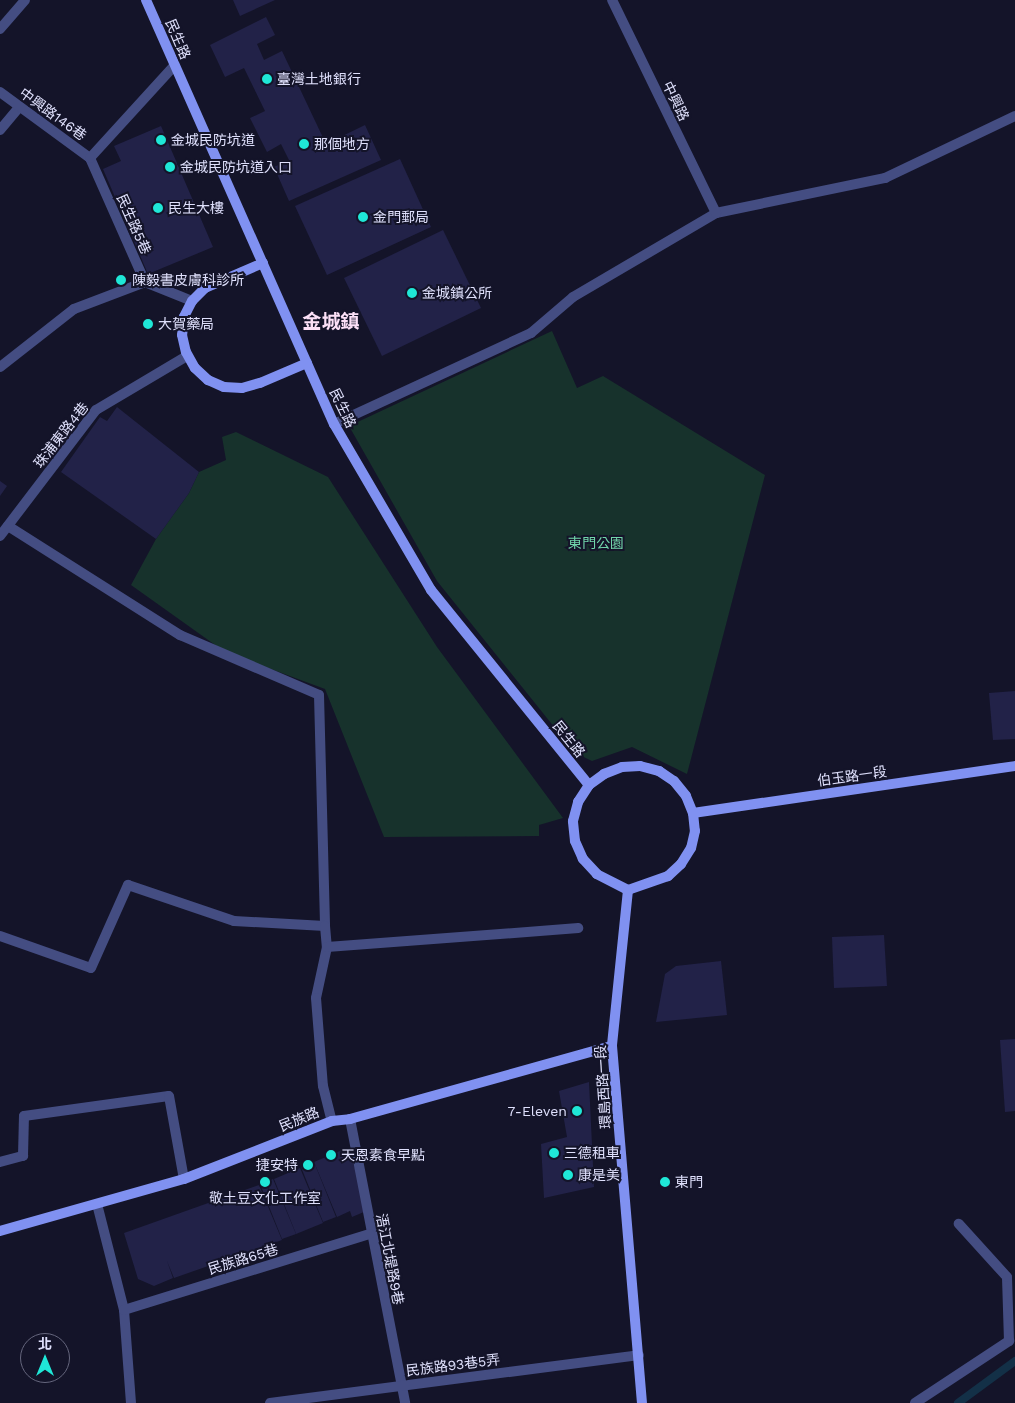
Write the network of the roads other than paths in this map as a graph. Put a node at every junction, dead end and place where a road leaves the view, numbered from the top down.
1 (25, 0) edge
2 (146, 0) edge
3 (612, 0) edge
4 (0, 29) edge
5 (174, 66) junction
6 (0, 92) edge
7 (19, 107) junction
8 (1015, 116) edge
9 (0, 130) edge
10 (90, 158) junction
11 (716, 213) junction
12 (262, 263) junction
13 (145, 282) junction
14 (192, 301) junction
15 (187, 356) junction
16 (306, 363) junction
17 (0, 367) edge
18 (334, 424) junction
19 (8, 526) junction
20 (0, 536) edge
21 (1015, 766) edge
22 (589, 785) junction
23 (693, 813) junction
24 (628, 890) junction
25 (324, 926) junction
26 (578, 928) dead end
27 (0, 936) edge
28 (328, 948) junction
29 (612, 1046) junction
30 (350, 1119) junction
31 (332, 1120) junction
32 (0, 1162) edge
33 (184, 1180) junction
34 (97, 1204) junction
35 (959, 1224) dead end
36 (0, 1231) edge
37 (370, 1234) junction
38 (124, 1310) junction
39 (639, 1354) junction
40 (402, 1385) junction
41 (131, 1403) edge
42 (270, 1403) edge
43 (405, 1403) edge
44 (642, 1403) edge
45 (915, 1403) edge

1 - 4 street
2 - 5 main road, 民生路
3 - 11 street, 中興路
5 - 10 street
5 - 12 main road, 民生路
6 - 7 street, 中興路146巷
7 - 9 street
7 - 10 street, 中興路146巷
8 - 11 street
10 - 13 street, 民生路5巷
11 - 18 street
12 - 14 main road
12 - 16 main road, 民生路
13 - 14 street
13 - 17 street
14 - 15 main road
15 - 16 main road
15 - 19 street, 珠浦東路4巷
16 - 18 main road, 民生路
18 - 22 main road, 民生路
19 - 20 street, 珠浦東路4巷
19 - 25 street
21 - 23 main road, 伯玉路一段
22 - 23 main road
22 - 24 main road
23 - 24 main road
24 - 29 main road, 環島西路一段
25 - 27 street
25 - 28 street
26 - 28 street
28 - 31 street
29 - 30 main road, 民族路
29 - 39 main road, 環島西路一段
30 - 31 main road, 民族路
30 - 37 street, 浯江北堤路9巷
31 - 33 main road, 民族路
32 - 33 street
33 - 34 main road, 民族路
34 - 36 main road, 民族路
34 - 38 street
35 - 45 street
37 - 38 street, 民族路65巷
37 - 40 street, 浯江北堤路9巷
38 - 41 street
39 - 40 street, 民族路93巷5弄
39 - 44 main road, 環島西路一段
40 - 42 street, 民族路93巷5弄
40 - 43 street, 浯江北堤路9巷

